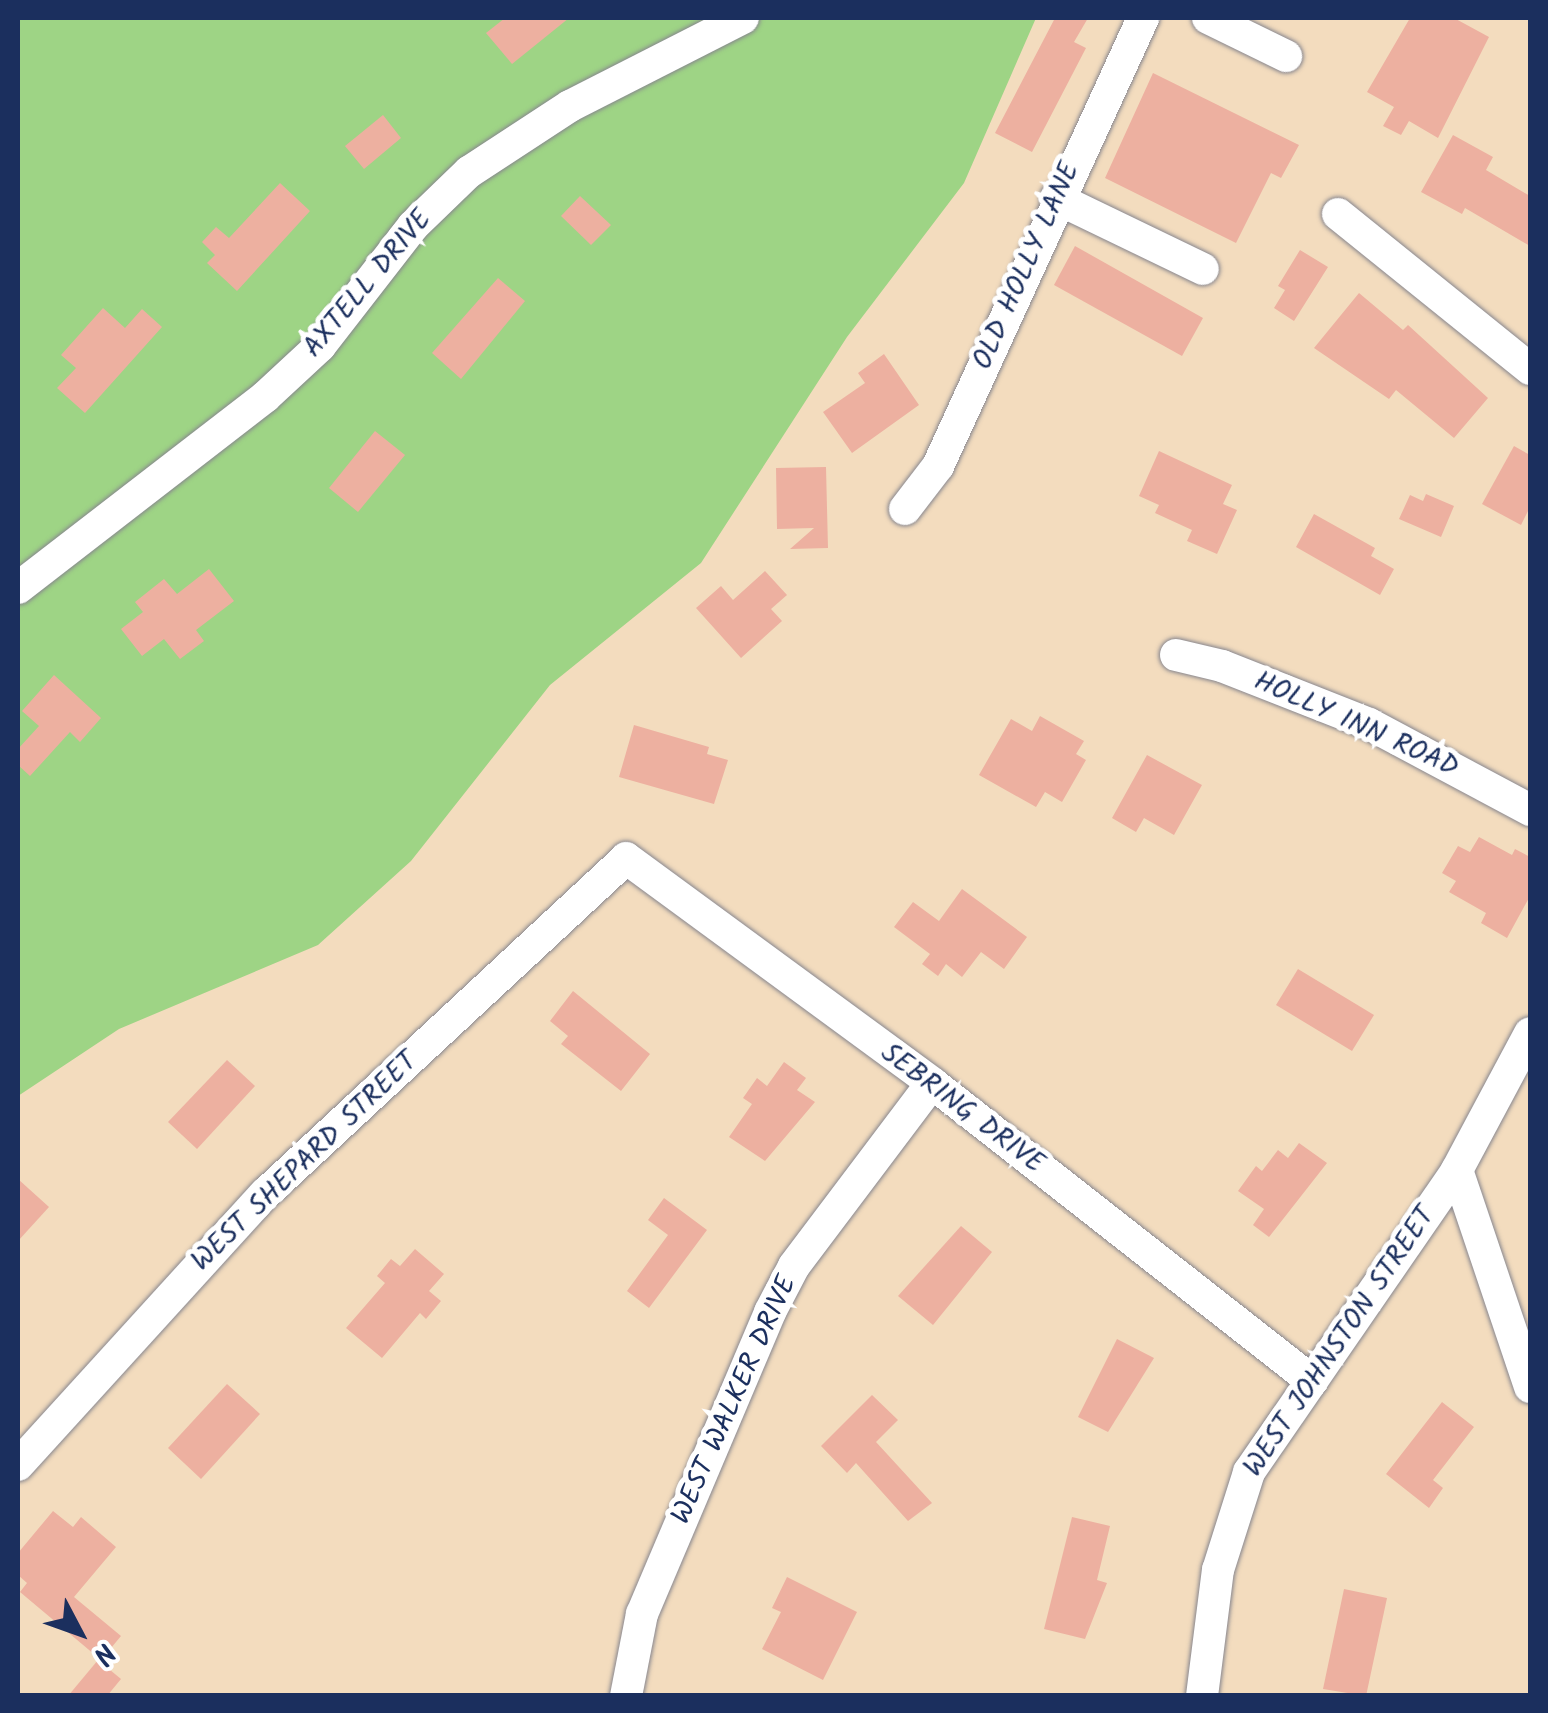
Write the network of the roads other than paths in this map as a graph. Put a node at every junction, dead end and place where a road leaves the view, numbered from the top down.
1 (743, 18) edge
2 (1143, 18) edge
3 (1208, 18) edge
4 (1286, 56) dead end
5 (1056, 198) junction
6 (1338, 214) dead end
7 (1203, 269) dead end
8 (1530, 369) edge
9 (904, 510) dead end
10 (18, 588) edge
11 (1176, 655) dead end
12 (1530, 810) edge
13 (610, 876) joint
14 (1530, 1033) edge
15 (932, 1083) junction
16 (1457, 1170) junction
17 (1312, 1381) junction
18 (1530, 1388) edge
19 (18, 1465) edge
20 (626, 1696) edge
21 (1202, 1696) edge

1 - 10 street, AXTELL DRIVE
2 - 5 street, OLD HOLLY LANE
3 - 4 street
5 - 7 street
5 - 9 street, OLD HOLLY LANE
6 - 8 street
11 - 12 street, HOLLY INN ROAD
13 - 15 street, SEBRING DRIVE
13 - 19 street, WEST SHEPARD STREET
14 - 16 street, WEST JOHNSTON STREET
15 - 17 street, SEBRING DRIVE
15 - 20 street, WEST WALKER DRIVE
16 - 17 street, WEST JOHNSTON STREET
16 - 18 street
17 - 21 street, WEST JOHNSTON STREET

